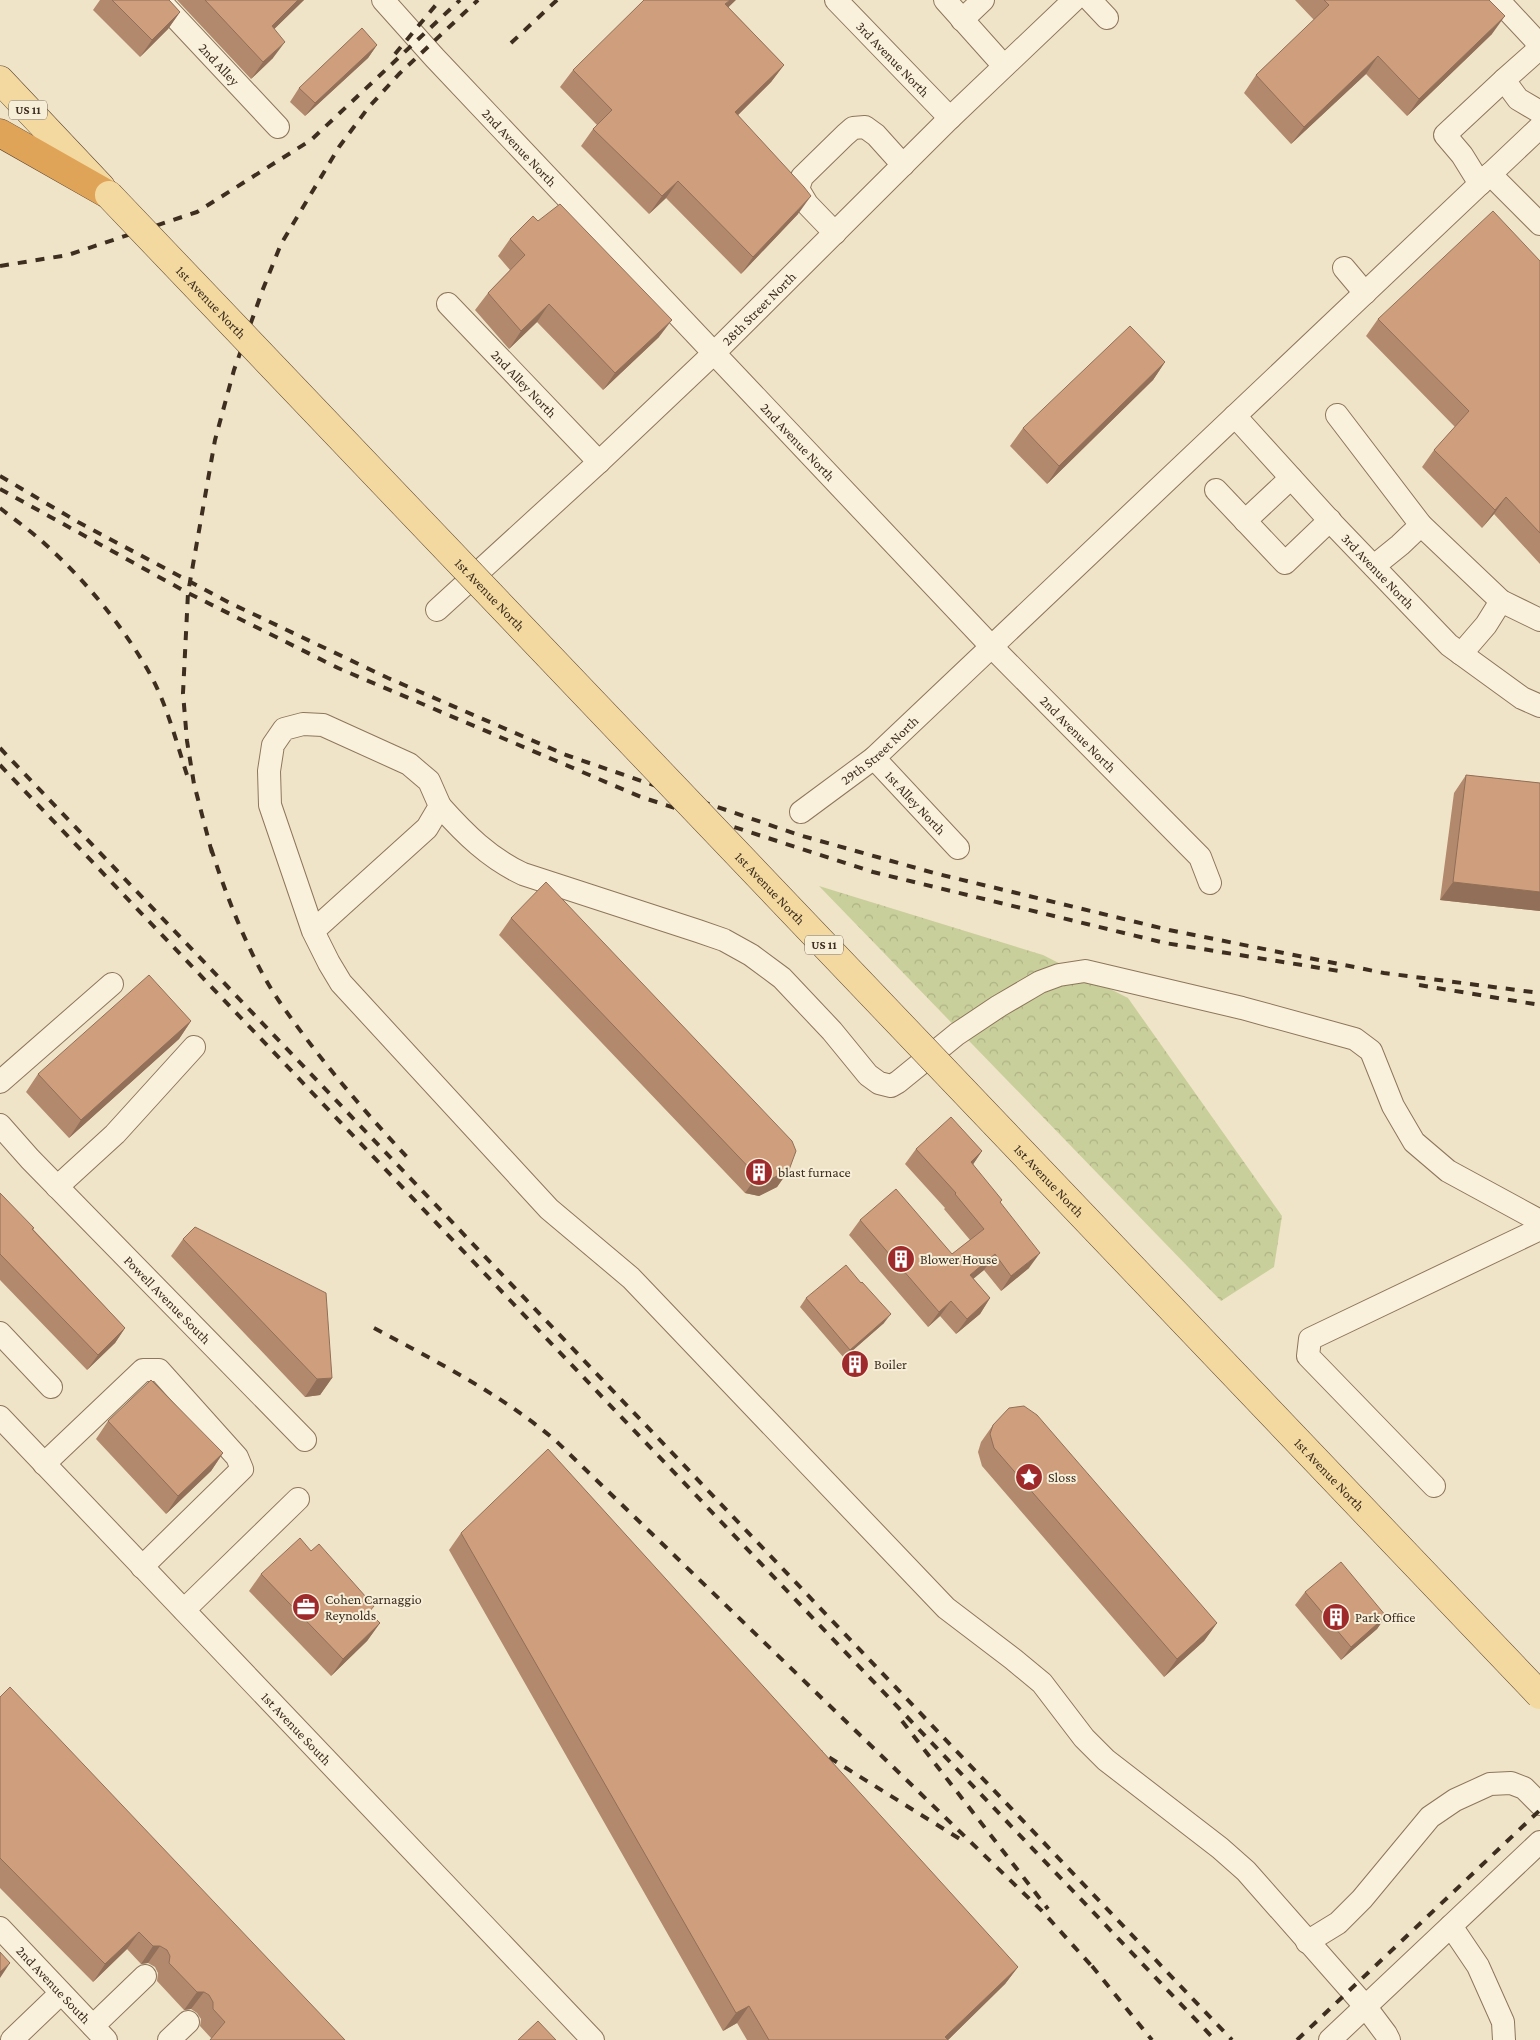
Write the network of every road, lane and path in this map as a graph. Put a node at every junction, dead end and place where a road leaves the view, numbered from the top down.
1 (159, 0) edge
2 (383, 0) edge
3 (836, 0) edge
4 (945, 0) edge
5 (983, 0) edge
6 (1074, 0) edge
7 (1090, 0) edge
8 (1498, 0) edge
9 (1107, 18) dead end
10 (962, 20) junction
11 (1540, 46) edge
12 (1004, 66) junction
13 (0, 80) edge
14 (1504, 80) junction
15 (1540, 112) edge
16 (950, 118) junction
17 (278, 127) dead end
18 (1540, 127) edge
19 (0, 133) edge
20 (48, 147) junction
21 (903, 165) junction
22 (1485, 179) junction
23 (109, 196) joint
24 (1540, 224) edge
25 (835, 232) junction
26 (1344, 268) dead end
27 (1365, 292) junction
28 (448, 304) dead end
29 (714, 353) junction
30 (1337, 415) dead end
31 (1235, 416) junction
32 (599, 462) junction
33 (1291, 478) junction
34 (1216, 490) dead end
35 (1330, 520) junction
36 (1245, 521) junction
37 (1421, 525) junction
38 (1374, 566) junction
39 (1501, 601) junction
40 (437, 610) dead end
41 (1540, 620) edge
42 (992, 646) junction
43 (1462, 654) junction
44 (1540, 706) edge
45 (874, 758) junction
46 (440, 806) junction
47 (801, 812) dead end
48 (958, 848) dead end
49 (1210, 883) dead end
50 (313, 932) junction
51 (112, 984) dead end
52 (194, 1047) dead end
53 (0, 1082) edge
54 (0, 1124) edge
55 (57, 1187) junction
56 (1540, 1220) edge
57 (1540, 1229) edge
58 (0, 1333) edge
59 (50, 1387) dead end
60 (0, 1417) edge
61 (305, 1440) dead end
62 (44, 1464) junction
63 (1434, 1486) dead end
64 (298, 1499) dead end
65 (142, 1567) junction
66 (184, 1610) junction
67 (1540, 1695) edge
68 (1540, 1804) edge
69 (1540, 1842) edge
70 (1451, 1926) junction
71 (0, 1928) edge
72 (1307, 1942) junction
73 (145, 1976) dead end
74 (62, 1993) junction
75 (1365, 2006) junction
76 (188, 2022) dead end
77 (100, 2033) edge
78 (12, 2040) edge
79 (169, 2040) edge
80 (593, 2040) edge
81 (1330, 2040) edge
82 (1389, 2040) edge
83 (1504, 2040) edge

1 - 17 street, 2nd Alley
2 - 29 street, 2nd Avenue North
3 - 16 street, 3rd Avenue North
4 - 10 street
5 - 10 street
6 - 12 street, 28th Street North
7 - 9 street
8 - 11 street
10 - 12 street
11 - 14 street
12 - 16 street, 28th Street North
13 - 20 main road, US 11
14 - 15 street
14 - 22 street
16 - 21 street, 28th Street North
18 - 22 street, 29th Street North
19 - 20 highway
20 - 23 highway
21 - 25 street, 28th Street North
21 - 25 street
22 - 24 street
22 - 27 street, 29th Street North
23 - 67 main road, 1st Avenue North / US 11, bridge
25 - 29 street, 28th Street North
26 - 27 street
27 - 31 street, 29th Street North
28 - 32 street, 2nd Alley North
29 - 32 street, 28th Street North
29 - 42 street, 2nd Avenue North
30 - 37 street
31 - 33 street, 3rd Avenue North
31 - 42 street, 29th Street North
32 - 40 street, 28th Street North
33 - 35 street, 3rd Avenue North
33 - 36 street
34 - 36 street
35 - 36 street
35 - 38 street, 3rd Avenue North
37 - 38 street
37 - 39 street
38 - 43 street, 3rd Avenue North
39 - 41 street
39 - 43 street
42 - 45 street, 29th Street North
42 - 49 street, 2nd Avenue North
43 - 44 street, 3rd Avenue North
45 - 47 street, 29th Street North
45 - 48 street, 1st Alley North
46 - 50 street
46 - 50 street
46 - 56 street
50 - 72 street
51 - 53 street
52 - 55 street
54 - 55 street, Powell Avenue South
55 - 61 street, Powell Avenue South
57 - 63 street
58 - 59 street
60 - 62 street, 1st Avenue South
62 - 65 street, 1st Avenue South
62 - 65 street
64 - 66 street
65 - 66 street, 1st Avenue South
66 - 80 street, 1st Avenue South
68 - 72 street
69 - 70 street
70 - 75 street
70 - 83 street
71 - 74 street, 2nd Avenue South
72 - 75 street
73 - 77 street
74 - 77 street, 2nd Avenue South
74 - 78 street
75 - 81 street
75 - 82 street
76 - 79 street

